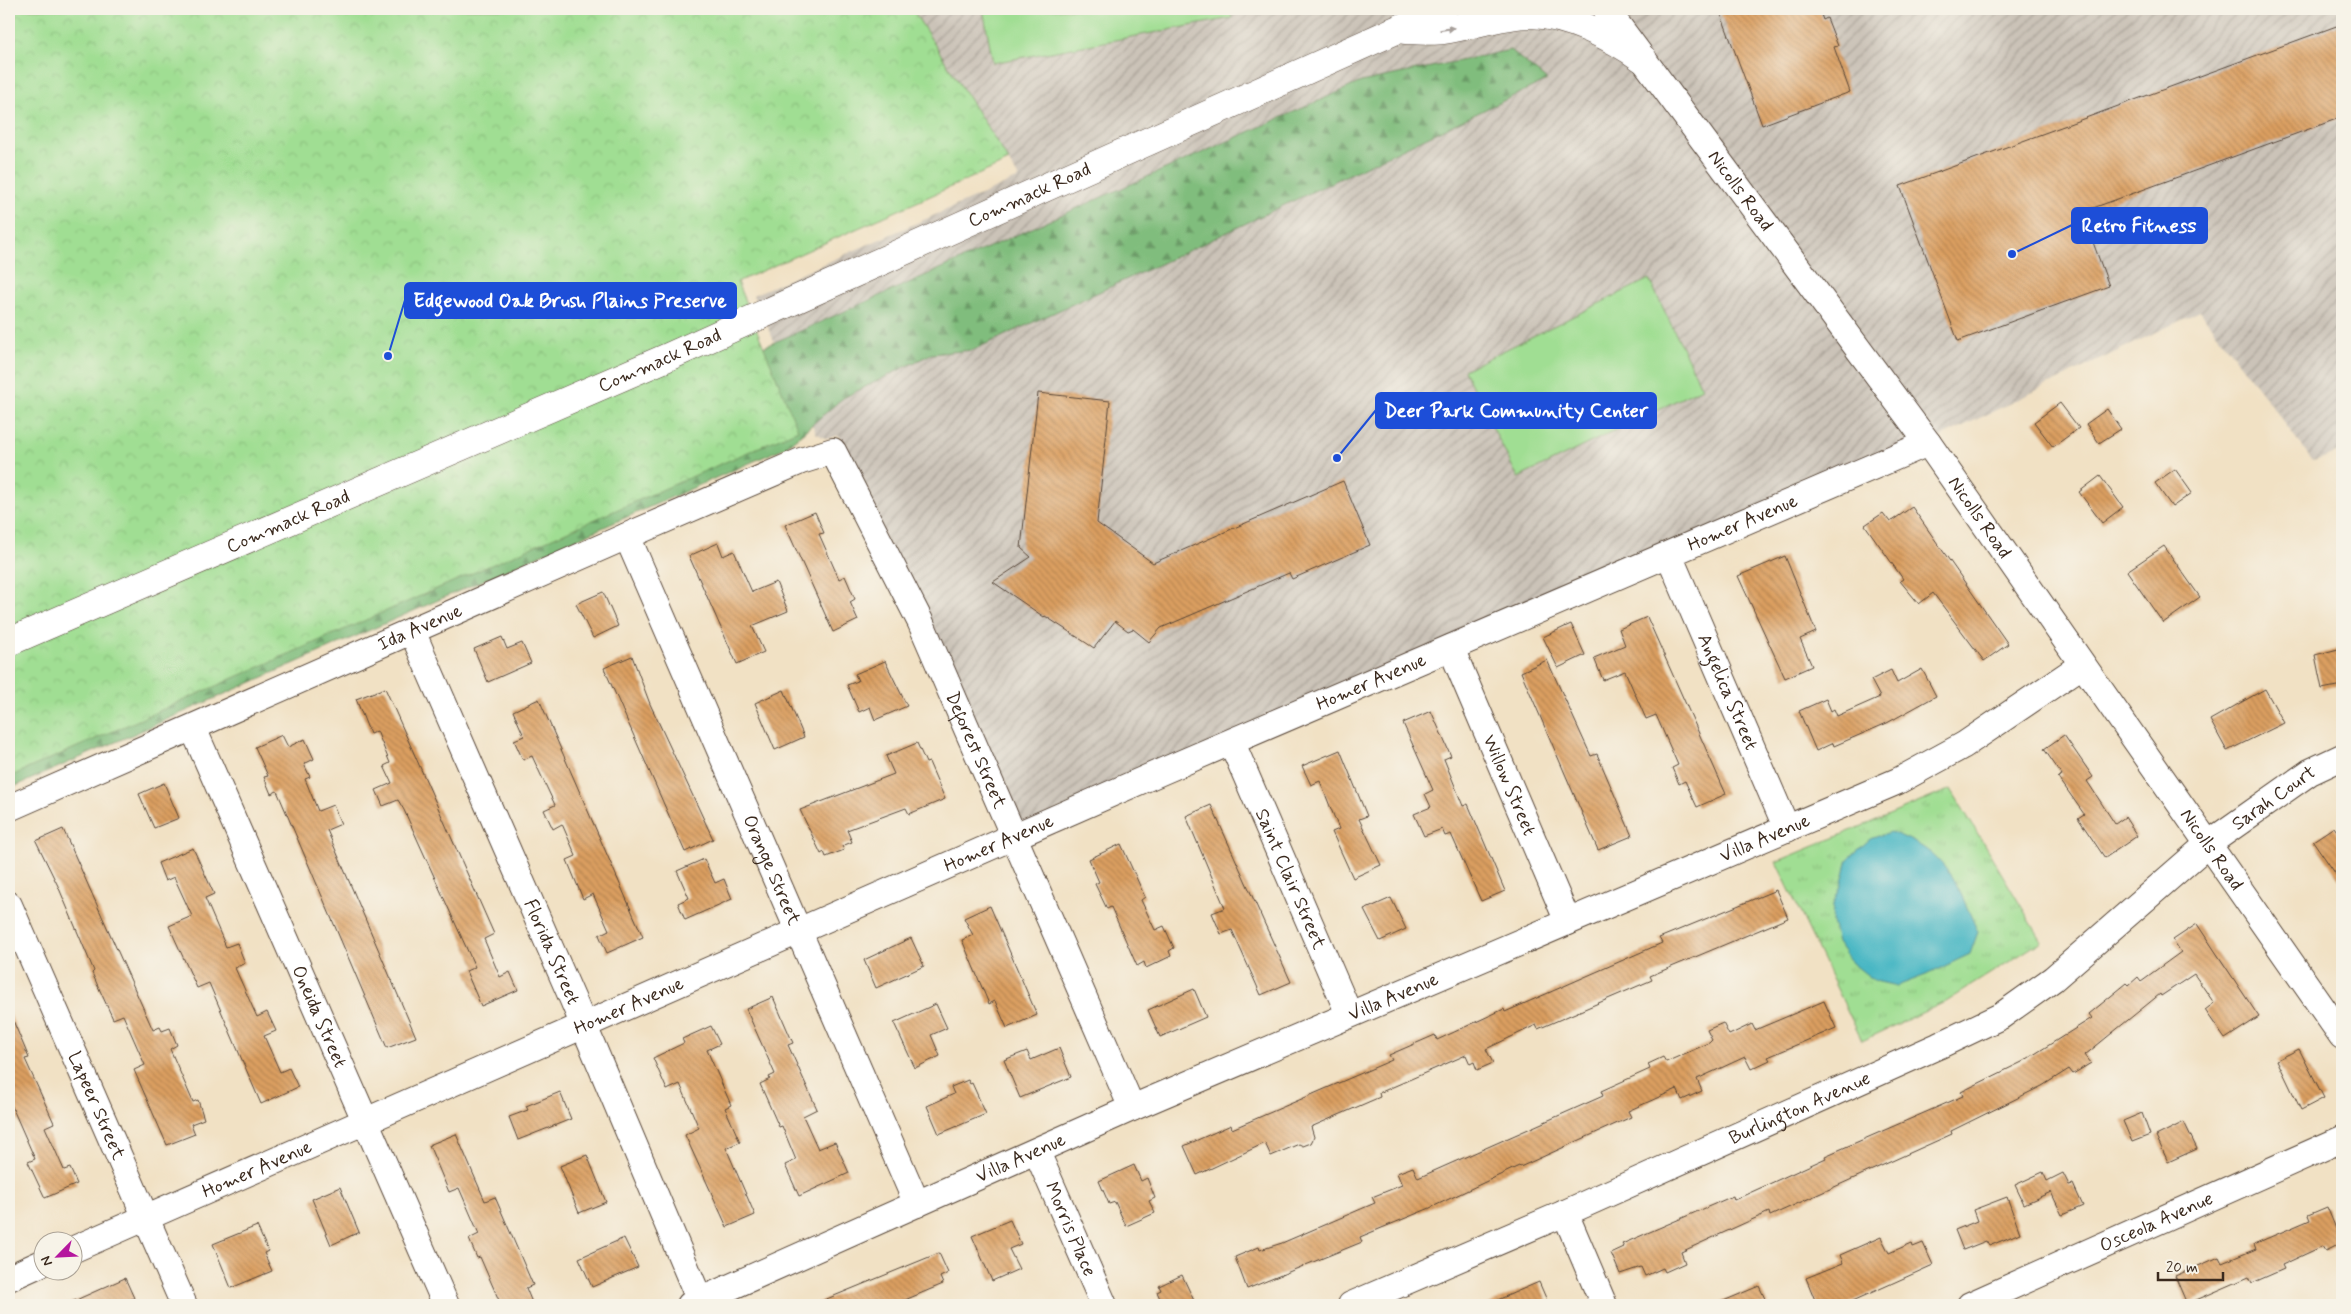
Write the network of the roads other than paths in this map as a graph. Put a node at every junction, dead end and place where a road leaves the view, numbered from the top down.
1 (1443, 9) edge
2 (1606, 9) edge
3 (1399, 30) junction
4 (1643, 59) junction
5 (1928, 443) junction
6 (833, 451) joint
7 (627, 536) junction
8 (1669, 555) junction
9 (412, 631) junction
10 (9, 642) edge
11 (1451, 648) junction
12 (2082, 665) junction
13 (193, 728) junction
14 (1232, 743) junction
15 (2342, 757) edge
16 (9, 808) edge
17 (1787, 829) junction
18 (1015, 838) junction
19 (2208, 844) junction
20 (9, 905) edge
21 (1568, 922) junction
22 (798, 931) junction
23 (1349, 1014) junction
24 (583, 1025) junction
25 (2342, 1036) edge
26 (1132, 1108) junction
27 (365, 1122) junction
28 (2342, 1139) edge
29 (1036, 1152) junction
30 (917, 1204) junction
31 (1565, 1213) junction
32 (146, 1217) junction
33 (82, 1246) edge
34 (32, 1268) edge
35 (9, 1278) edge
36 (695, 1303) edge
37 (184, 1305) edge
38 (446, 1305) edge
39 (1104, 1305) edge
40 (1351, 1305) edge
41 (1604, 1305) edge
42 (1970, 1305) edge

1 - 3 main road, Commack Road
2 - 4 street, Nicolls Road
3 -> 4 main road
3 - 10 main road, Commack Road
4 - 5 street, Nicolls Road
5 - 8 street, Homer Avenue
5 - 12 street, Nicolls Road
6 - 7 street, Ida Avenue
6 - 18 street, Deforest Street
7 - 9 street, Ida Avenue
7 - 22 street, Orange Street
8 - 11 street, Homer Avenue
8 - 17 street, Angelica Street
9 - 13 street, Ida Avenue
9 - 24 street, Florida Street
11 - 14 street, Homer Avenue
11 - 21 street, Willow Street
12 - 17 street, Villa Avenue
12 - 19 street, Nicolls Road
13 - 16 street, Ida Avenue
13 - 27 street, Oneida Street
14 - 18 street, Homer Avenue
14 - 23 street, Saint Clair Street
15 - 19 street, Sarah Court
17 - 21 street, Villa Avenue
18 - 22 street, Homer Avenue
18 - 26 street, Deforest Street
19 - 25 street, Nicolls Road
19 - 31 street, Burlington Avenue
20 - 32 street, Lapeer Street
21 - 23 street, Villa Avenue
22 - 24 street, Homer Avenue
22 - 30 street, Orange Street
23 - 26 street, Villa Avenue
24 - 27 street, Homer Avenue
24 - 36 street, Florida Street
26 - 29 street, Villa Avenue
27 - 32 street, Homer Avenue
27 - 38 street, Oneida Street
28 - 42 street, Osceola Avenue
29 - 30 street, Villa Avenue
29 - 39 street, Morris Place
30 - 36 street, Villa Avenue
31 - 40 street, Burlington Avenue
31 - 41 street
32 - 33 street, Homer Avenue
32 - 37 street, Lapeer Street
34 - 35 street

